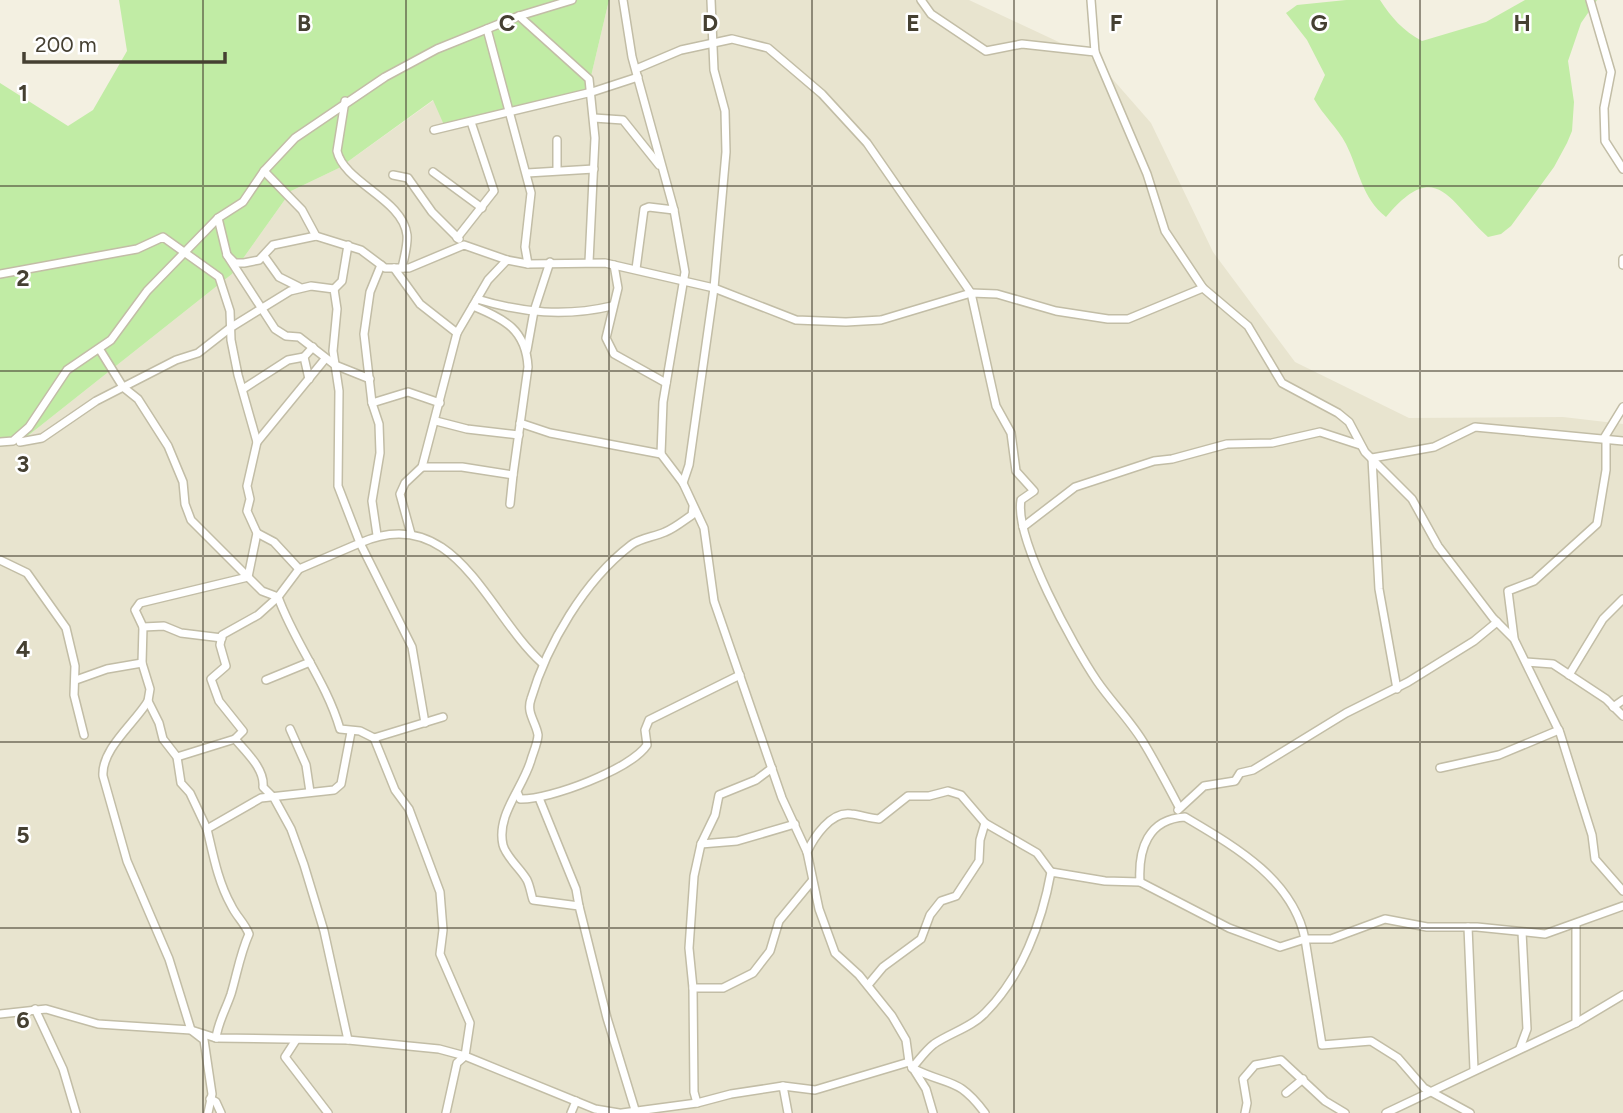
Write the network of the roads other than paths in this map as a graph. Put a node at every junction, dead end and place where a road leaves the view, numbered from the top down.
1 (572, 0) edge
2 (623, 0) edge
3 (711, 0) edge
4 (921, 0) edge
5 (1091, 0) edge
6 (1590, 0) edge
7 (519, 16) junction
8 (487, 29) junction
9 (714, 43) junction
10 (1095, 52) junction
11 (637, 73) junction
12 (592, 92) junction
13 (345, 102) junction
14 (511, 113) junction
15 (594, 118) junction
16 (471, 122) junction
17 (435, 130) dead end
18 (557, 140) dead end
19 (660, 167) junction
20 (594, 169) junction
21 (1623, 169) edge
22 (557, 170) junction
23 (264, 171) junction
24 (433, 172) dead end
25 (527, 173) junction
26 (393, 175) dead end
27 (482, 208) junction
28 (674, 210) junction
29 (218, 218) junction
30 (316, 236) junction
31 (457, 238) junction
32 (348, 245) junction
33 (464, 245) junction
34 (185, 254) junction
35 (227, 255) junction
36 (264, 256) junction
37 (1623, 259) edge
38 (507, 260) junction
39 (550, 262) junction
40 (589, 262) junction
41 (528, 264) junction
42 (381, 265) junction
43 (614, 265) junction
44 (1623, 265) edge
45 (398, 268) junction
46 (636, 270) junction
47 (0, 274) edge
48 (684, 281) junction
49 (299, 287) junction
50 (714, 288) junction
51 (1203, 288) junction
52 (334, 289) junction
53 (971, 293) junction
54 (475, 303) junction
55 (612, 306) junction
56 (261, 310) junction
57 (534, 311) junction
58 (230, 328) junction
59 (457, 333) junction
60 (313, 347) junction
61 (100, 350) junction
62 (527, 350) junction
63 (304, 357) junction
64 (326, 359) junction
65 (335, 365) junction
66 (309, 379) junction
67 (370, 379) junction
68 (666, 383) junction
69 (123, 387) junction
70 (243, 389) junction
71 (372, 403) junction
72 (440, 403) junction
73 (1623, 407) edge
74 (436, 421) junction
75 (520, 423) junction
76 (519, 435) junction
77 (1605, 438) junction
78 (1623, 441) edge
79 (0, 442) edge
80 (20, 442) dead end
81 (257, 442) junction
82 (1360, 445) junction
83 (661, 454) junction
84 (1372, 458) junction
85 (422, 467) junction
86 (513, 475) junction
87 (683, 483) junction
88 (510, 504) dead end
89 (693, 506) junction
90 (1023, 527) junction
91 (257, 533) junction
92 (411, 534) junction
93 (377, 535) junction
94 (360, 543) junction
95 (0, 560) edge
96 (299, 569) junction
97 (248, 577) junction
98 (278, 597) junction
99 (1623, 599) edge
100 (1497, 622) junction
101 (144, 627) junction
102 (222, 638) junction
103 (1514, 639) junction
104 (310, 662) junction
105 (1526, 662) junction
106 (142, 663) junction
107 (542, 663) junction
108 (1569, 674) junction
109 (740, 675) junction
110 (76, 680) junction
111 (266, 680) dead end
112 (1397, 689) junction
113 (1623, 700) edge
114 (148, 701) junction
115 (1613, 707) junction
116 (1623, 716) edge
117 (443, 717) dead end
118 (425, 723) junction
119 (290, 729) dead end
120 (1559, 730) junction
121 (351, 732) junction
122 (84, 735) dead end
123 (374, 738) junction
124 (235, 739) junction
125 (177, 757) junction
126 (772, 768) junction
127 (1440, 768) dead end
128 (310, 792) junction
129 (518, 794) junction
130 (539, 797) junction
131 (274, 798) junction
132 (1179, 807) junction
133 (985, 823) junction
134 (795, 824) junction
135 (1156, 826) junction
136 (207, 829) junction
137 (701, 844) junction
138 (807, 852) junction
139 (1051, 872) junction
140 (812, 881) junction
141 (1140, 882) junction
142 (1623, 891) edge
143 (579, 906) junction
144 (1623, 906) edge
145 (1576, 925) junction
146 (1468, 927) junction
147 (1521, 932) junction
148 (1305, 939) junction
149 (868, 985) junction
150 (693, 988) junction
151 (1623, 995) edge
152 (35, 1009) junction
153 (0, 1014) edge
154 (1576, 1023) junction
155 (191, 1030) junction
156 (216, 1038) junction
157 (296, 1040) junction
158 (348, 1040) junction
159 (1520, 1048) junction
160 (465, 1056) junction
161 (910, 1065) junction
162 (1474, 1069) junction
163 (1303, 1079) junction
164 (783, 1086) junction
165 (1430, 1092) junction
166 (1286, 1093) dead end
167 (210, 1099) junction
168 (576, 1101) junction
169 (697, 1103) junction
170 (635, 1112) edge
171 (76, 1113) edge
172 (208, 1113) edge
173 (221, 1113) edge
174 (328, 1113) edge
175 (446, 1113) edge
176 (571, 1113) edge
177 (620, 1113) edge
178 (788, 1113) edge
179 (933, 1113) edge
180 (985, 1113) edge
181 (1245, 1113) edge
182 (1345, 1113) edge
183 (1386, 1113) edge
184 (1470, 1113) edge

1 - 7 street
2 - 11 street
3 - 9 street
4 - 10 street
5 - 10 street
6 - 21 street
7 - 8 street
7 - 12 street
8 - 13 street
8 - 14 street
9 - 11 street
9 - 50 street
9 - 53 street
10 - 51 street
11 - 12 street
11 - 19 street
12 - 14 street
12 - 15 street
13 - 23 street
13 - 45 street
14 - 16 street
14 - 25 street
15 - 19 street
15 - 20 street
16 - 17 street
16 - 27 street
18 - 22 street
19 - 28 street
20 - 22 street
20 - 40 street
22 - 25 street
23 - 29 street
23 - 30 street
24 - 27 street
25 - 41 street
26 - 31 street
27 - 31 street
28 - 46 street
28 - 48 street
29 - 34 street
29 - 35 street
30 - 32 street
30 - 36 street
31 - 33 street
32 - 42 street
32 - 52 street
33 - 38 street
33 - 45 street
34 - 47 street
34 - 58 street
34 - 61 street
35 - 36 street
35 - 56 street
36 - 49 street
37 - 44 street
38 - 41 street
38 - 54 street
39 - 40 street
39 - 41 street
39 - 57 street
40 - 43 street
42 - 45 street
42 - 67 street
43 - 46 street
43 - 55 street
45 - 59 street
46 - 48 street
48 - 50 street
48 - 68 street
49 - 52 street
49 - 56 street
50 - 53 street
50 - 87 street
51 - 53 street
51 - 82 street
52 - 65 street
53 - 90 street
54 - 57 street
54 - 59 street
54 - 62 street
55 - 57 street
55 - 68 street
56 - 58 street
56 - 60 street
57 - 62 street
58 - 69 street
58 - 70 street
59 - 72 street
60 - 63 street
60 - 64 street
61 - 69 street
61 - 79 street
62 - 75 street
63 - 66 street
63 - 70 street
64 - 65 street
64 - 66 street
65 - 67 street
65 - 94 street
66 - 81 street
67 - 71 street
68 - 83 street
69 - 80 street
69 - 97 street
70 - 81 street
71 - 72 street
71 - 93 street
72 - 74 street
73 - 77 street
74 - 76 street
74 - 85 street
75 - 76 street
75 - 83 street
76 - 86 street
77 - 78 street
77 - 84 street
77 - 103 street
81 - 91 street
82 - 84 street
82 - 90 street
83 - 87 street
84 - 100 street
84 - 112 street
85 - 86 street
85 - 92 street
86 - 88 street
87 - 89 street
89 - 107 street
89 - 109 street
90 - 132 street
91 - 96 street
91 - 97 street
92 - 93 street
92 - 107 street
93 - 94 street
94 - 96 street
94 - 118 street
95 - 110 street
96 - 98 street
97 - 98 street
97 - 101 street
98 - 102 street
98 - 104 street
99 - 108 street
100 - 103 street
100 - 112 street
101 - 102 street
101 - 106 street
102 - 124 street
103 - 105 street
104 - 111 street
104 - 121 street
105 - 108 street
105 - 120 street
106 - 110 street
106 - 114 street
107 - 129 street
108 - 115 street
109 - 126 street
109 - 130 street
110 - 122 street
112 - 132 street
113 - 115 street
114 - 125 street
114 - 155 street
115 - 116 street
117 - 118 street
118 - 123 street
119 - 128 street
120 - 127 street
120 - 142 street
121 - 123 street
121 - 128 street
123 - 160 street
124 - 125 street
124 - 131 street
125 - 136 street
126 - 134 street
126 - 137 street
128 - 131 street
129 - 130 street
129 - 143 street
130 - 143 street
131 - 136 street
131 - 158 street
132 - 135 street
133 - 138 street
133 - 139 street
133 - 149 street
134 - 137 street
134 - 138 street
135 - 141 street
135 - 148 street
136 - 156 street
137 - 150 street
138 - 140 street
139 - 141 street
139 - 161 street
140 - 149 street
140 - 150 street
141 - 148 street
143 - 170 street
144 - 145 street
145 - 147 street
145 - 154 street
146 - 147 street
146 - 148 street
146 - 162 street
147 - 159 street
148 - 165 street
149 - 161 street
150 - 169 street
151 - 154 street
152 - 153 street
152 - 155 street
152 - 171 street
154 - 159 street
155 - 156 street
155 - 167 street
156 - 157 street
157 - 158 street
157 - 174 street
158 - 160 street
159 - 162 street
160 - 168 street
160 - 175 street
161 - 164 street
161 - 179 street
161 - 180 street
162 - 165 street
163 - 166 street
163 - 181 street
163 - 182 street
164 - 169 street
164 - 178 street
165 - 183 street
165 - 184 street
167 - 172 street
167 - 173 street
168 - 176 street
168 - 177 street
169 - 170 street
170 - 177 street

